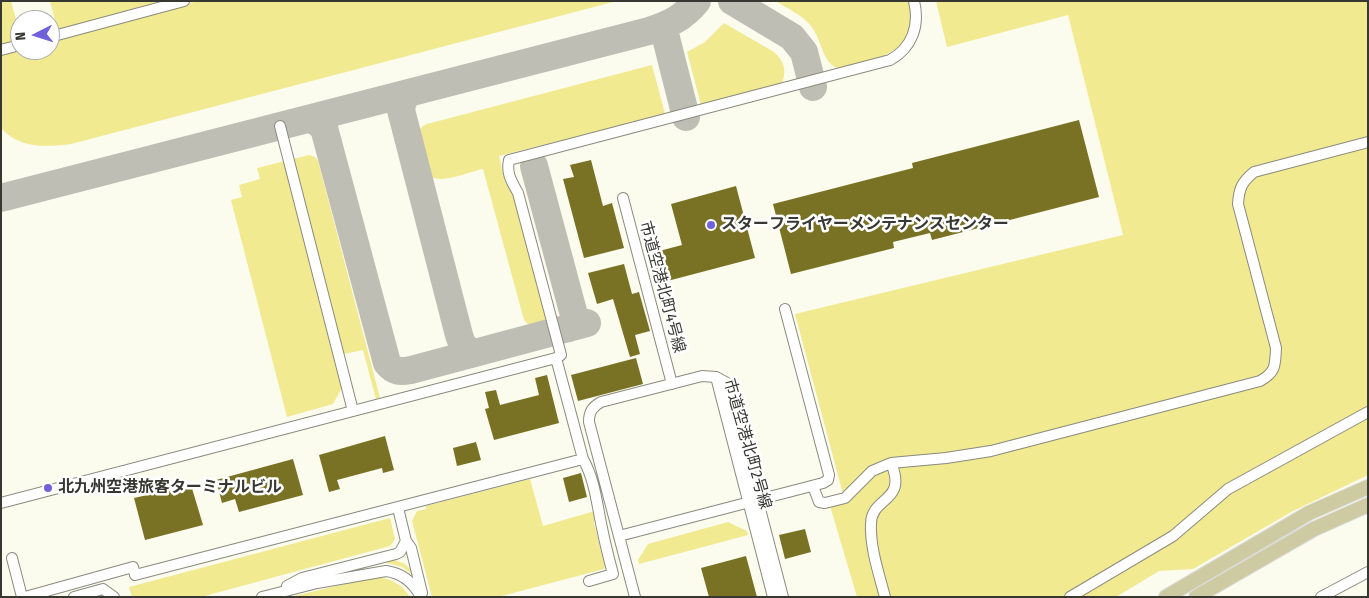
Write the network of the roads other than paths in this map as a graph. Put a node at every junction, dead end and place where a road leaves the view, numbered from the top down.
1 (184, 1) edge
2 (914, 1) edge
3 (60, 34) edge
4 (280, 126) dead end
5 (1368, 142) edge
6 (623, 198) dead end
7 (785, 309) dead end
8 (556, 358) junction
9 (672, 384) junction
10 (353, 410) junction
11 (1368, 412) edge
12 (584, 459) junction
13 (891, 464) junction
14 (818, 484) junction
15 (1368, 487) edge
16 (753, 501) junction
17 (1, 504) edge
18 (1368, 505) edge
19 (398, 508) junction
20 (619, 536) junction
21 (406, 540) junction
22 (12, 558) dead end
23 (1368, 572) edge
24 (589, 581) dead end
25 (275, 593) junction
26 (24, 597) edge
27 (74, 597) edge
28 (114, 597) edge
29 (262, 597) edge
30 (422, 597) edge
31 (635, 597) edge
32 (773, 597) edge
33 (783, 597) edge
34 (885, 597) edge
35 (1070, 597) edge
36 (1166, 597) edge
37 (1196, 597) edge
38 (1321, 597) edge

1 - 3 street
2 - 8 street
4 - 10 street
5 - 13 street
6 - 9 street, 市道空港北町4号線
7 - 14 street
8 - 10 street
8 - 12 street
9 - 16 street, 市道空港北町2号線
9 - 20 street, 市道空港北町2号線
10 - 17 street
11 - 35 street
12 - 19 street
12 - 24 street
13 - 14 street
13 - 34 street
14 - 16 street
15 - 36 main road
16 - 20 street
16 - 32 street, 市道空港北町2号線
16 - 33 street
18 - 37 main road
19 - 21 street
19 - 26 street
20 - 31 street, 市道空港北町2号線
21 - 25 street
21 - 30 street
22 - 26 street
23 - 38 street
25 - 29 street
25 - 30 street
27 - 28 street

